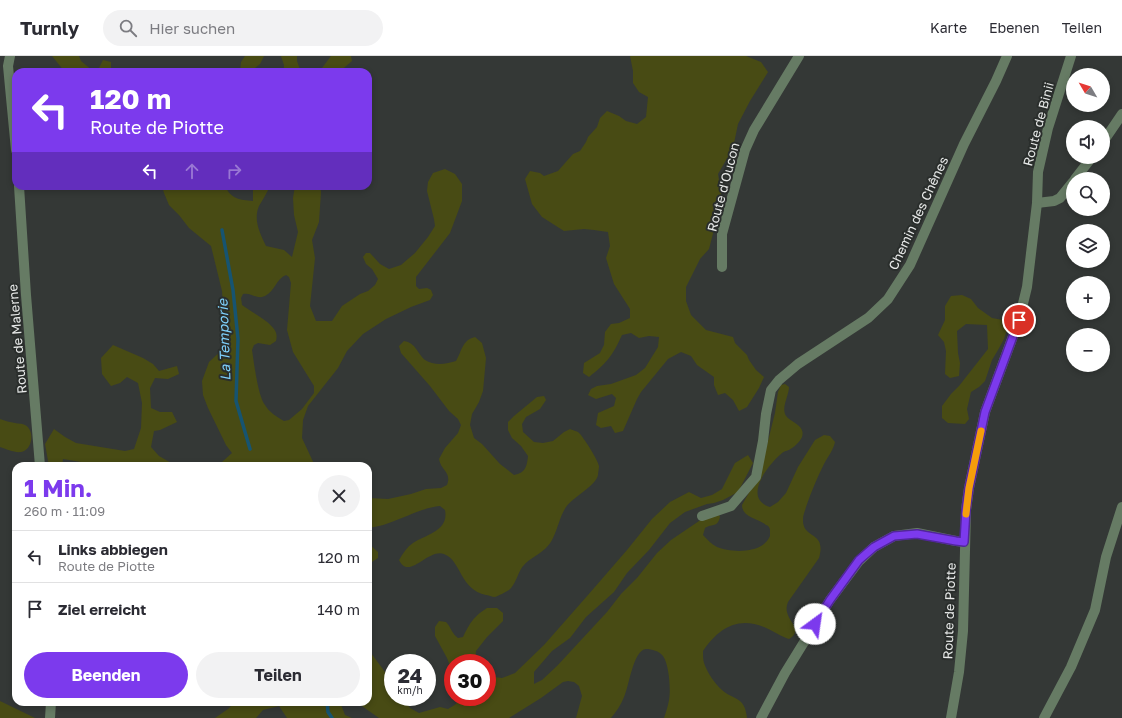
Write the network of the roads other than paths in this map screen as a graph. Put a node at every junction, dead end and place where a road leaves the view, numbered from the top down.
1 (10, 56) edge
2 (799, 56) edge
3 (1007, 56) edge
4 (1071, 56) edge
5 (12, 108) edge
6 (1122, 114) edge
7 (1110, 132) edge
8 (19, 190) edge
9 (1066, 191) edge
10 (1037, 203) junction
11 (722, 267) dead end
12 (40, 462) edge
13 (1122, 507) edge
14 (702, 516) dead end
15 (964, 542) junction
16 (51, 706) edge
17 (50, 718) edge
18 (761, 718) edge
19 (951, 718) edge
20 (1044, 718) edge

1 - 5 street
2 - 11 street, Route d'Oucon
3 - 14 street, Chemin des Chênes
4 - 10 street, Route de Binii
6 - 7 street
8 - 12 street, Route de Malerne
9 - 10 street
10 - 15 street, Route de Piotte
13 - 20 street
15 - 18 street
15 - 19 street, Route de Piotte
16 - 17 street

